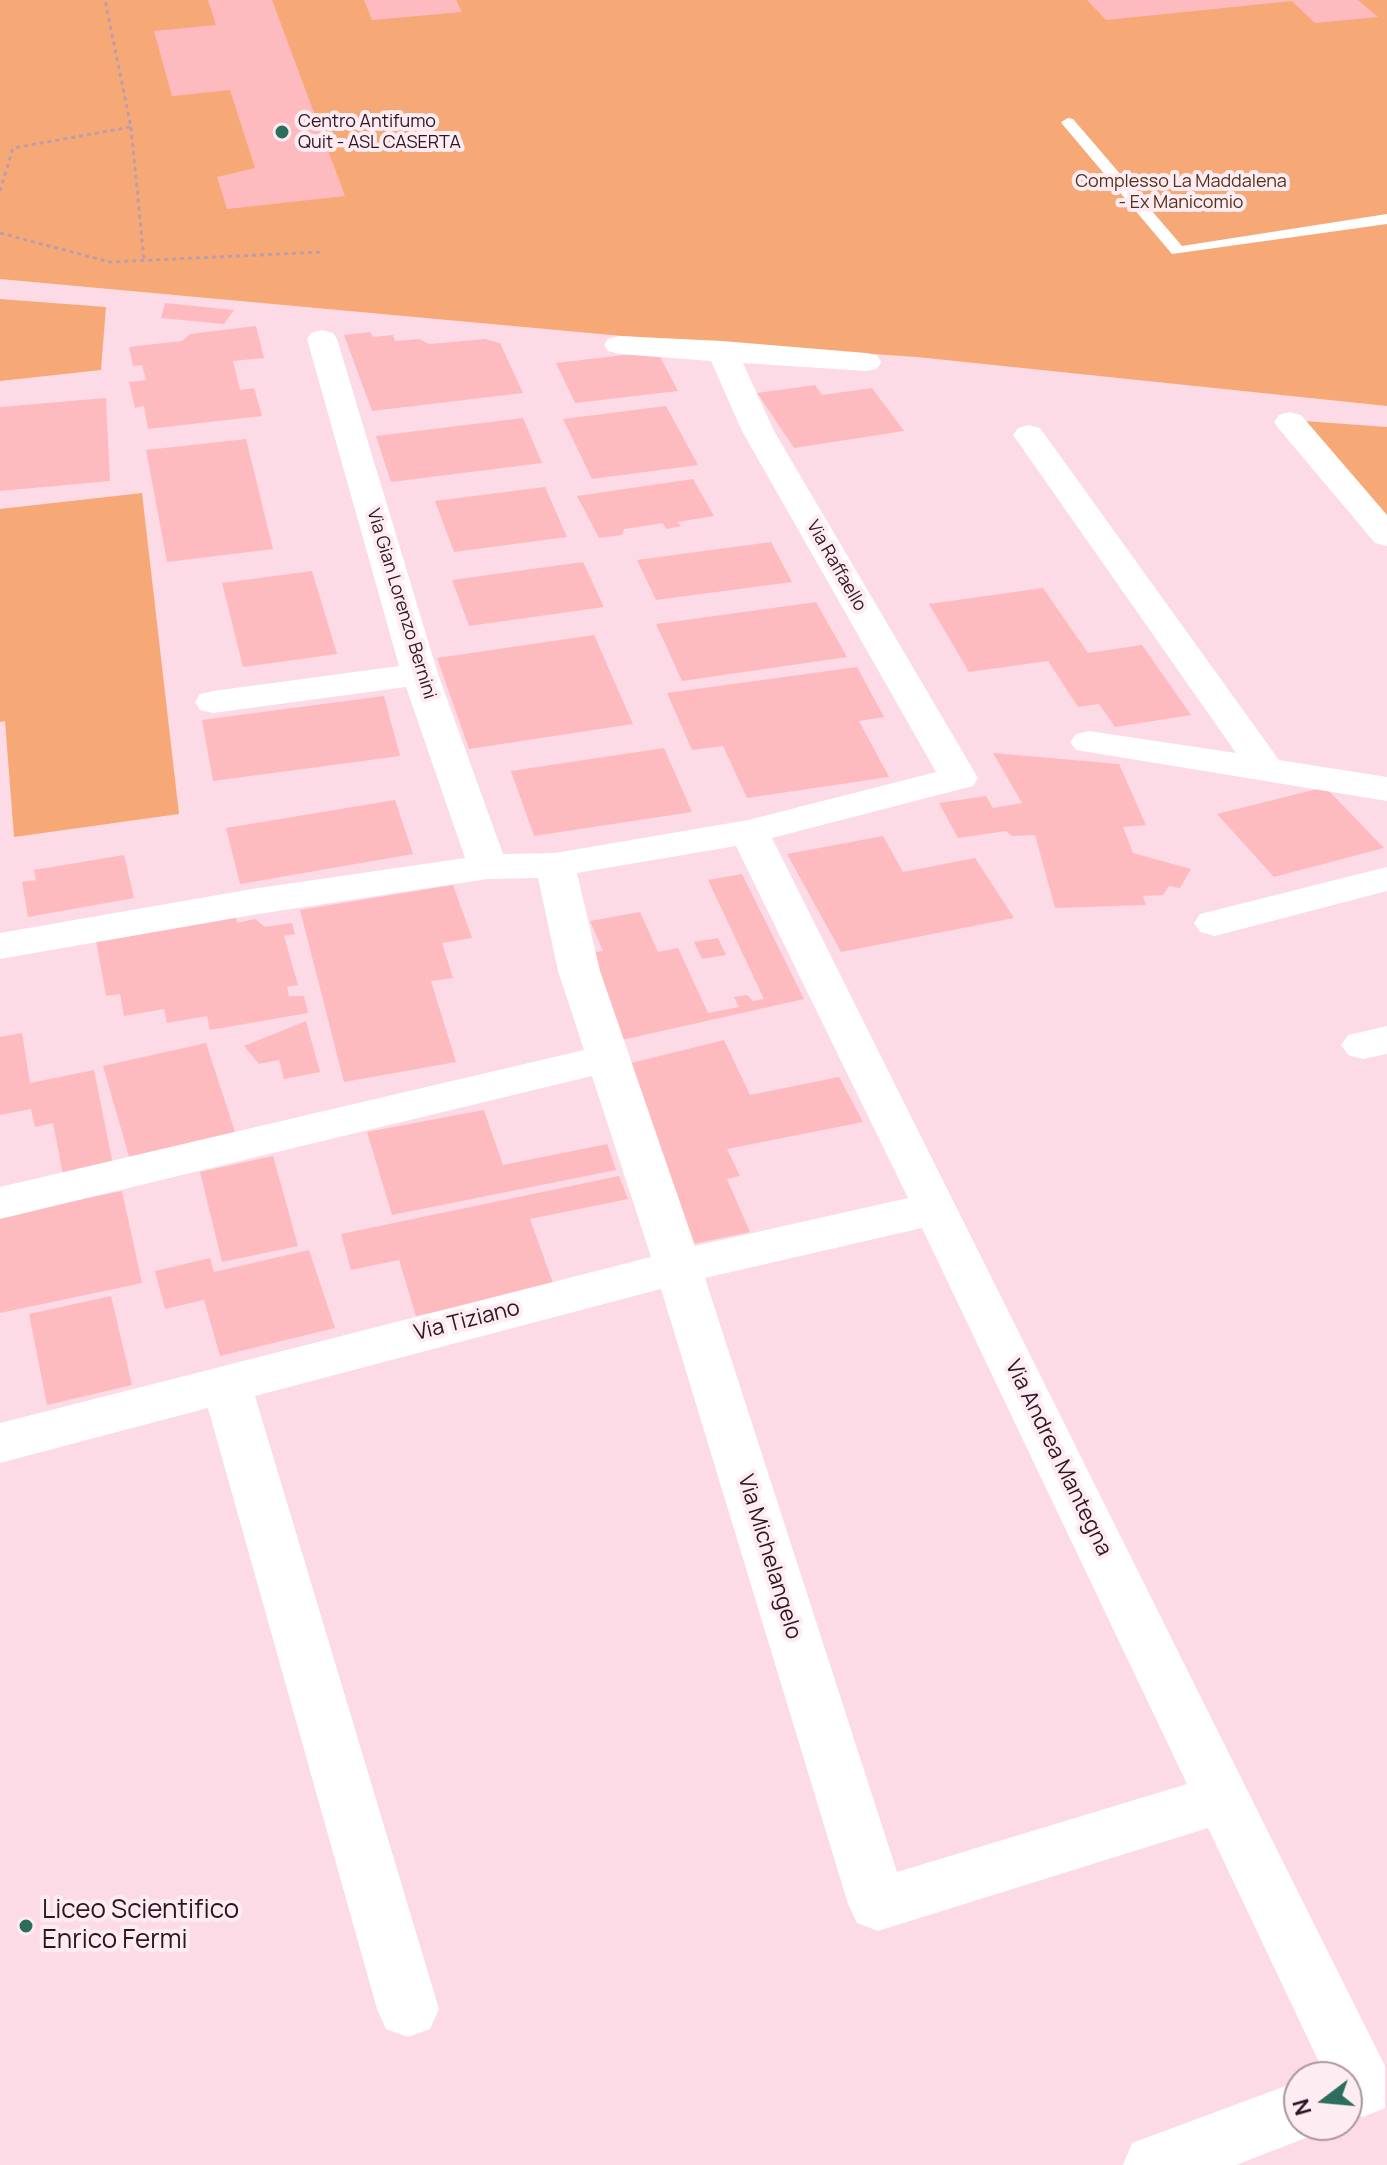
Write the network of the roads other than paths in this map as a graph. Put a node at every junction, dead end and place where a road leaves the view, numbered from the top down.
1 (1068, 122) dead end
2 (1387, 219) edge
3 (322, 339) dead end
4 (619, 345) dead end
5 (722, 350) junction
6 (866, 362) dead end
7 (1290, 422) dead end
8 (1029, 435) dead end
9 (1387, 536) edge
10 (420, 674) junction
11 (213, 702) dead end
12 (1089, 742) dead end
13 (1266, 769) junction
14 (1387, 789) edge
15 (749, 832) junction
16 (555, 865) junction
17 (488, 867) junction
18 (1387, 879) edge
19 (1215, 923) dead end
20 (0, 946) edge
21 (609, 1058) junction
22 (0, 1203) edge
23 (936, 1208) junction
24 (678, 1267) junction
25 (226, 1383) junction
26 (0, 1443) edge
27 (1223, 1798) junction
28 (408, 2009) dead end
29 (1366, 2086) edge
30 (1283, 2117) edge
31 (1159, 2164) edge

1 - 2 lane
3 - 10 street, Via Gian Lorenzo Bernini
4 - 5 street
5 - 6 street
5 - 15 street, Via Raffaello
7 - 9 street
8 - 13 street
10 - 11 street
10 - 17 street, Via Gian Lorenzo Bernini
12 - 13 street
13 - 14 street
15 - 16 street
15 - 23 street, Via Andrea Mantegna
16 - 17 street
16 - 21 street, Via Michelangelo
17 - 20 street
18 - 19 street
21 - 22 street
21 - 24 street, Via Michelangelo
23 - 24 street, Via Tiziano
23 - 27 street, Via Andrea Mantegna
24 - 25 street, Via Tiziano
24 - 27 street, Via Michelangelo
25 - 26 street, Via Tiziano
25 - 28 street
27 - 29 street, Via Andrea Mantegna
30 - 31 street

